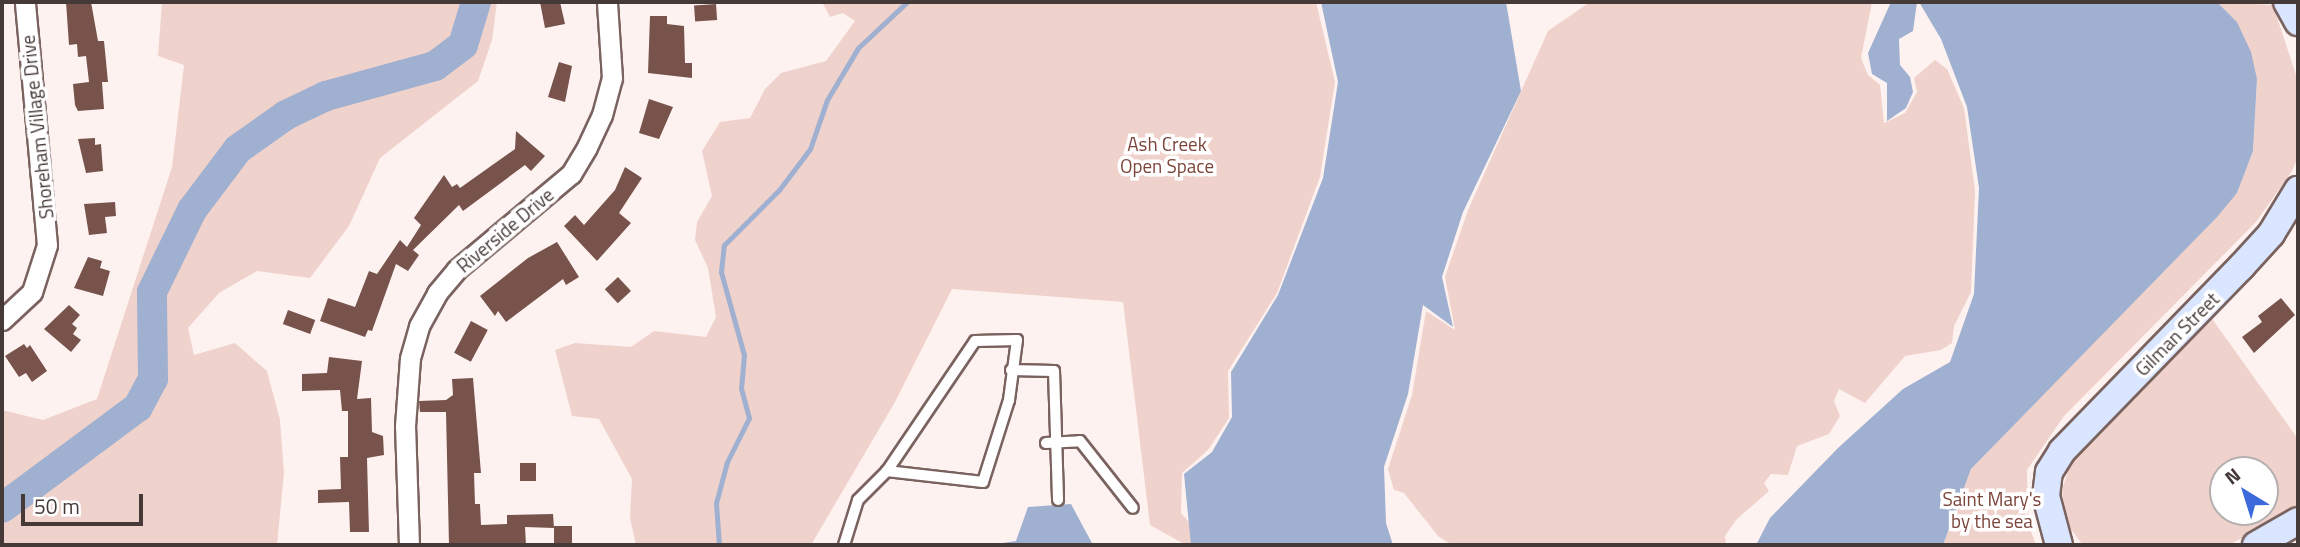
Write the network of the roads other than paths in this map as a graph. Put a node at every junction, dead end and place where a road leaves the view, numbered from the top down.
1 (25, 2) edge
2 (607, 2) edge
3 (2287, 2) edge
4 (2298, 22) edge
5 (2298, 190) edge
6 (2, 320) edge
7 (1011, 370) junction
8 (1051, 442) junction
9 (887, 471) junction
10 (1058, 500) dead end
11 (1133, 508) dead end
12 (2298, 522) edge
13 (409, 545) edge
14 (844, 545) edge
15 (2059, 545) edge
16 (2256, 545) edge

1 - 6 street, Shoreham Village Drive
2 - 13 street, Riverside Drive
3 - 4 street
5 - 15 street, Gilman Street
7 - 8 lane
7 - 9 lane
7 - 9 lane
8 - 10 lane
8 - 11 lane
9 - 14 lane
12 - 16 street

